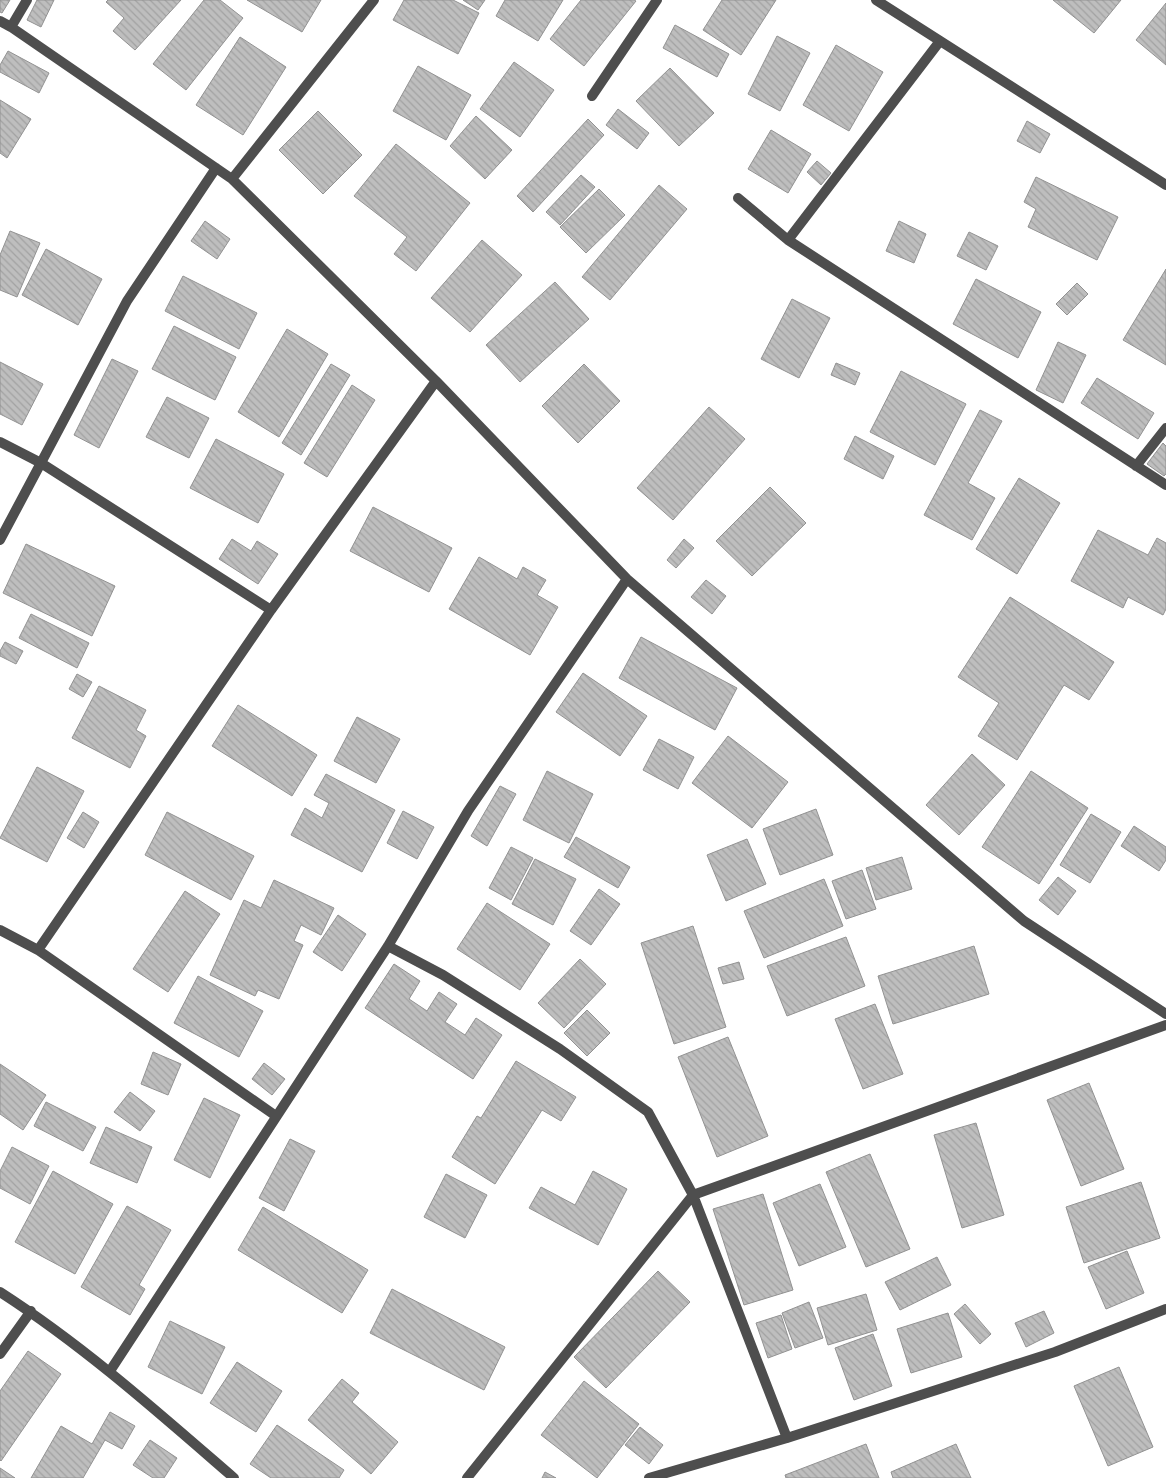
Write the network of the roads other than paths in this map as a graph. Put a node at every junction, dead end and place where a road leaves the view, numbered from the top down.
1 (26, 0) edge
2 (374, 0) edge
3 (657, 0) edge
4 (876, 0) edge
5 (0, 22) edge
6 (11, 28) junction
7 (940, 41) junction
8 (592, 96) dead end
9 (216, 168) junction
10 (232, 178) junction
11 (1166, 185) edge
12 (738, 198) dead end
13 (788, 240) junction
14 (436, 381) junction
15 (1166, 428) edge
16 (0, 442) edge
17 (41, 463) junction
18 (1136, 466) junction
19 (1166, 484) edge
20 (0, 540) edge
21 (627, 579) junction
22 (271, 610) junction
23 (0, 930) edge
24 (388, 946) junction
25 (38, 950) junction
26 (1166, 1014) edge
27 (1166, 1025) edge
28 (276, 1116) junction
29 (693, 1195) junction
30 (0, 1292) edge
31 (1166, 1309) edge
32 (31, 1312) junction
33 (0, 1354) edge
34 (110, 1371) junction
35 (787, 1438) junction
36 (234, 1478) edge
37 (467, 1478) edge
38 (649, 1478) edge

1 - 6 street
2 - 10 street
3 - 8 street
4 - 7 street
5 - 6 street
6 - 9 street
7 - 11 street
7 - 13 street
9 - 10 street
9 - 17 street
10 - 14 street
12 - 13 street
13 - 18 street
14 - 21 street
14 - 22 street
15 - 18 street
16 - 17 street
17 - 20 street
17 - 22 street
18 - 19 street
21 - 24 street
21 - 26 street
22 - 25 street
23 - 25 street
24 - 28 street
24 - 29 street
25 - 28 street
27 - 29 street
28 - 34 street
29 - 35 street
29 - 37 street
30 - 32 street
31 - 35 street
32 - 33 street
32 - 34 street
34 - 36 street
35 - 38 street

